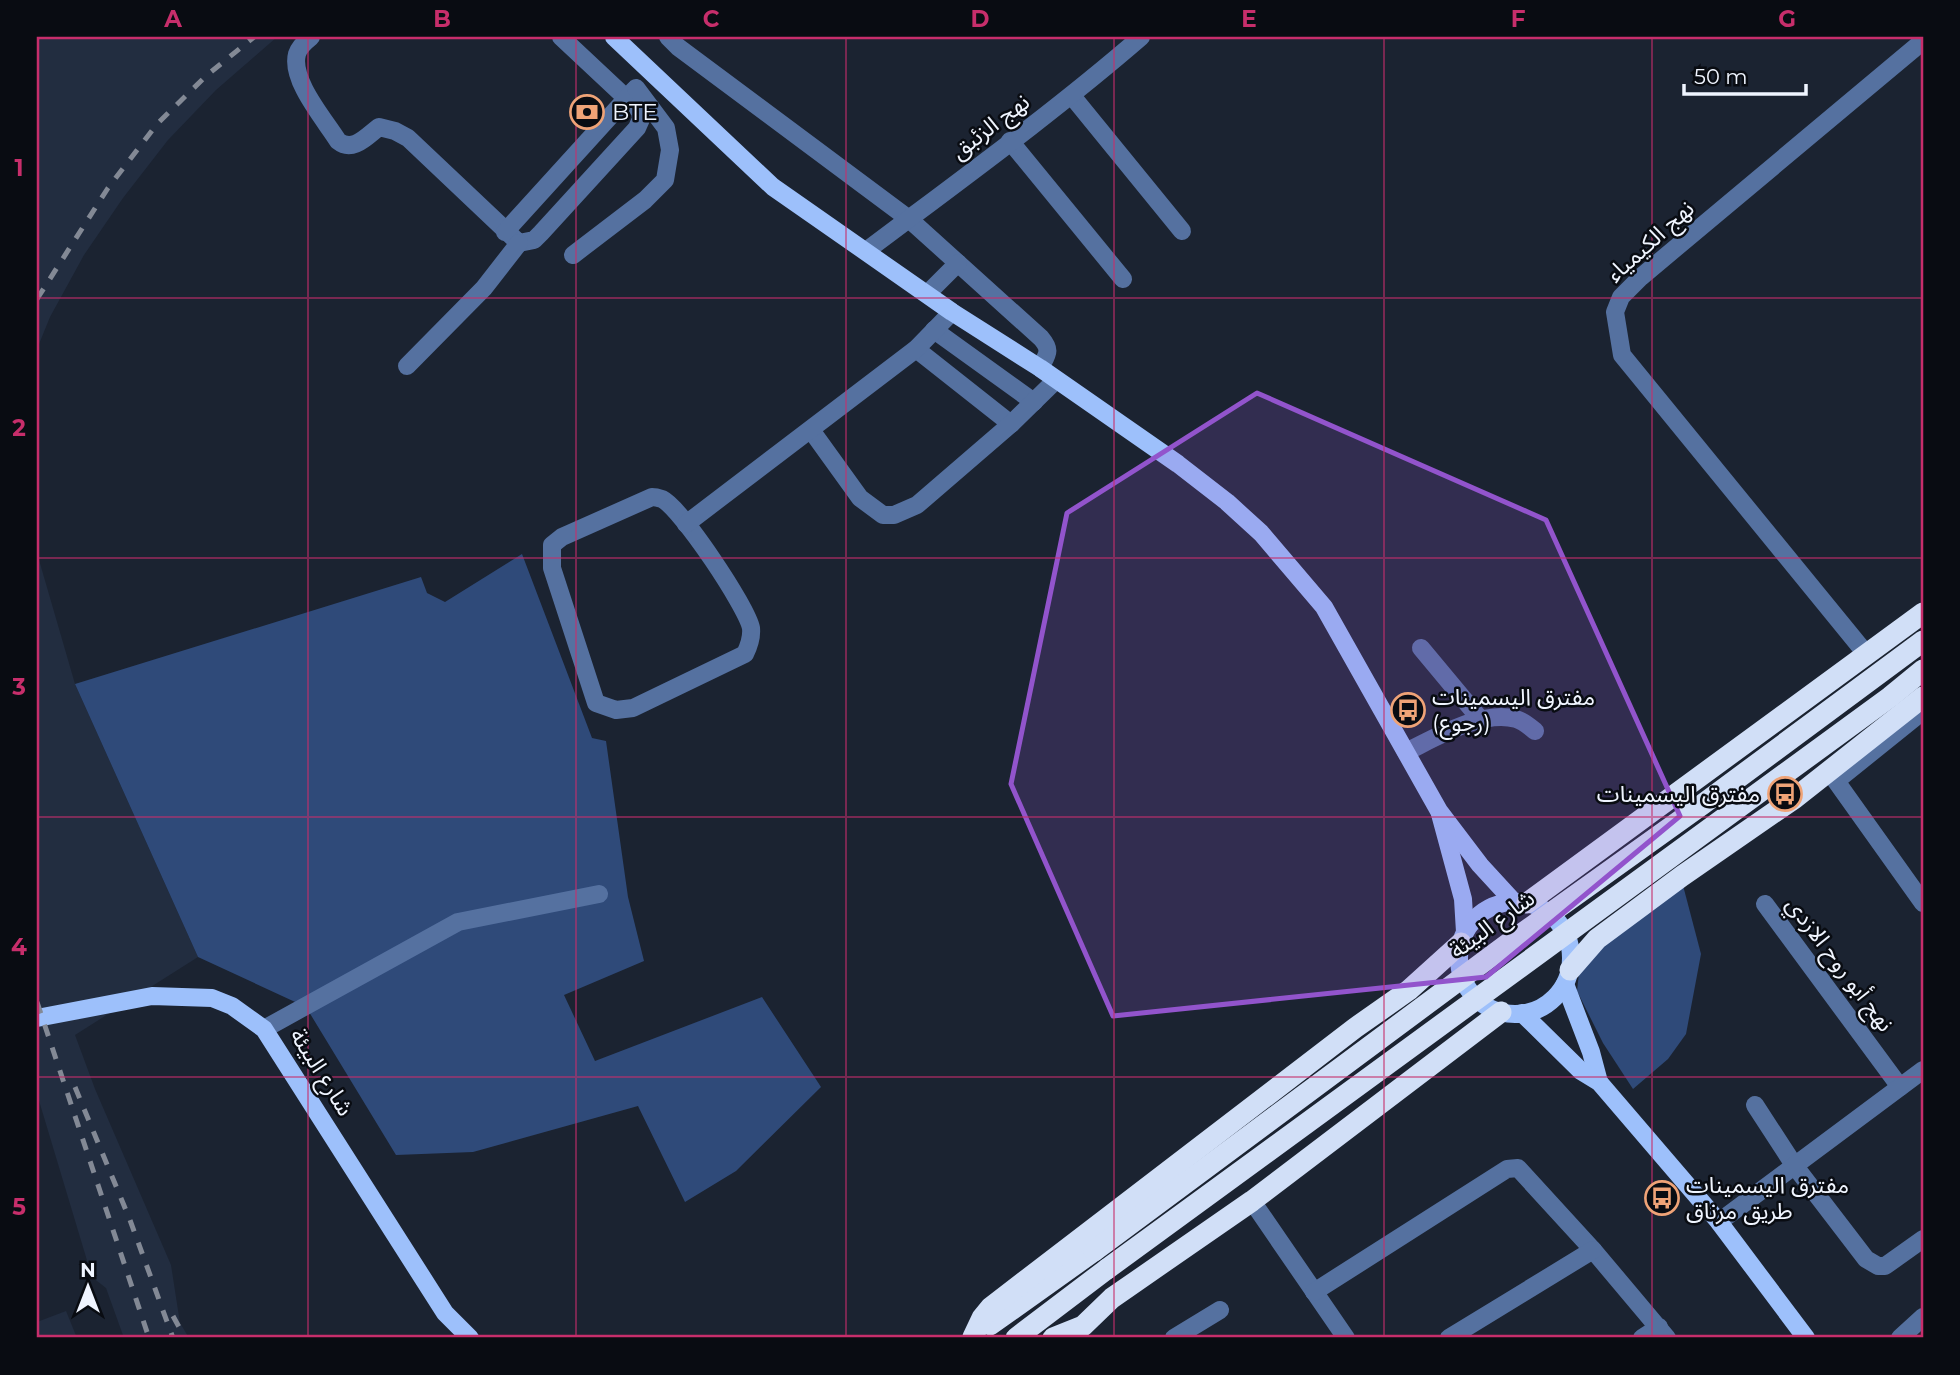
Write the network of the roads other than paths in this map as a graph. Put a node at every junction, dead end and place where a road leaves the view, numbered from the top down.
1 (311, 37) edge
2 (561, 37) edge
3 (614, 37) edge
4 (668, 37) edge
5 (1140, 37) edge
6 (1923, 41) edge
7 (651, 72) junction
8 (632, 93) junction
9 (1072, 96) junction
10 (1010, 141) junction
11 (909, 219) junction
12 (1182, 231) dead end
13 (512, 238) junction
14 (866, 251) junction
15 (573, 255) dead end
16 (958, 263) junction
17 (1123, 279) dead end
18 (927, 294) junction
19 (952, 312) junction
20 (934, 330) junction
21 (916, 348) junction
22 (407, 366) dead end
23 (1040, 368) junction
24 (1056, 380) junction
25 (1034, 402) junction
26 (1011, 424) junction
27 (811, 430) junction
28 (686, 524) junction
29 (1923, 613) edge
30 (1923, 641) edge
31 (1421, 648) dead end
32 (1867, 655) junction
33 (1923, 670) edge
34 (1923, 696) edge
35 (1923, 711) edge
36 (1481, 720) junction
37 (1535, 730) dead end
38 (1406, 752) junction
39 (1439, 811) junction
40 (598, 894) dead end
41 (1921, 895) edge
42 (1520, 902) junction
43 (1765, 904) dead end
44 (1463, 938) junction
45 (1568, 977) junction
46 (1512, 1012) junction
47 (37, 1018) edge
48 (264, 1029) junction
49 (1923, 1070) edge
50 (1598, 1082) junction
51 (1900, 1087) junction
52 (1755, 1105) dead end
53 (1794, 1165) junction
54 (1252, 1201) junction
55 (1719, 1222) junction
56 (1923, 1239) edge
57 (1593, 1250) junction
58 (1314, 1292) junction
59 (1220, 1310) dead end
60 (1923, 1317) edge
61 (1087, 1332) edge
62 (1663, 1333) edge
63 (972, 1337) edge
64 (470, 1338) edge
65 (1016, 1338) edge
66 (1053, 1338) edge
67 (1174, 1338) edge
68 (1346, 1338) edge
69 (1449, 1338) edge
70 (1642, 1338) edge
71 (1806, 1338) edge
72 (1900, 1338) edge

1 - 13 street
2 - 8 street
3 - 7 main road
4 - 11 street
5 - 9 street, نهج الزئبق
6 - 32 street, نهج الكيمياء
7 - 8 street
7 - 14 main road
8 - 13 street
8 - 13 street
8 - 15 street
9 - 10 street, نهج الزئبق
9 - 12 street
10 - 11 street, نهج الزئبق
10 - 17 street
11 - 14 street, نهج الزئبق
11 - 16 street
13 - 22 street
14 - 18 main road
16 - 18 street
16 - 23 street
18 - 19 main road
19 - 20 street
19 - 23 main road
20 - 21 street
20 - 25 street
21 - 26 street
21 - 27 street
23 - 24 main road
24 - 25 street
24 - 38 main road
25 - 26 street
26 - 27 street
27 - 28 street
28 - 28 street
29 - 32 highway
30 - 63 highway, شارع البيئة, bridge
31 - 36 street
32 - 42 highway
33 - 65 highway, bridge
34 - 45 highway
35 - 41 street
36 - 37 street
36 - 38 street
38 - 39 main road
39 - 42 main road
39 - 44 main road
40 - 48 street
42 - 44 main road
42 - 45 main road
43 - 51 street, نهج أبو روح الازدي
44 - 46 main road
44 - 63 highway
45 - 46 main road
45 - 50 main road
46 - 50 main road
46 - 54 highway
47 - 48 main road, شارع البيئة
48 - 64 main road, شارع البيئة
49 - 51 street
50 - 55 main road
51 - 53 street
52 - 53 street
53 - 55 street
53 - 56 street
54 - 58 street
54 - 61 highway
55 - 71 main road
57 - 58 street
57 - 62 street
57 - 69 street
58 - 68 street
59 - 67 street
60 - 72 street
61 - 66 highway
62 - 70 street

